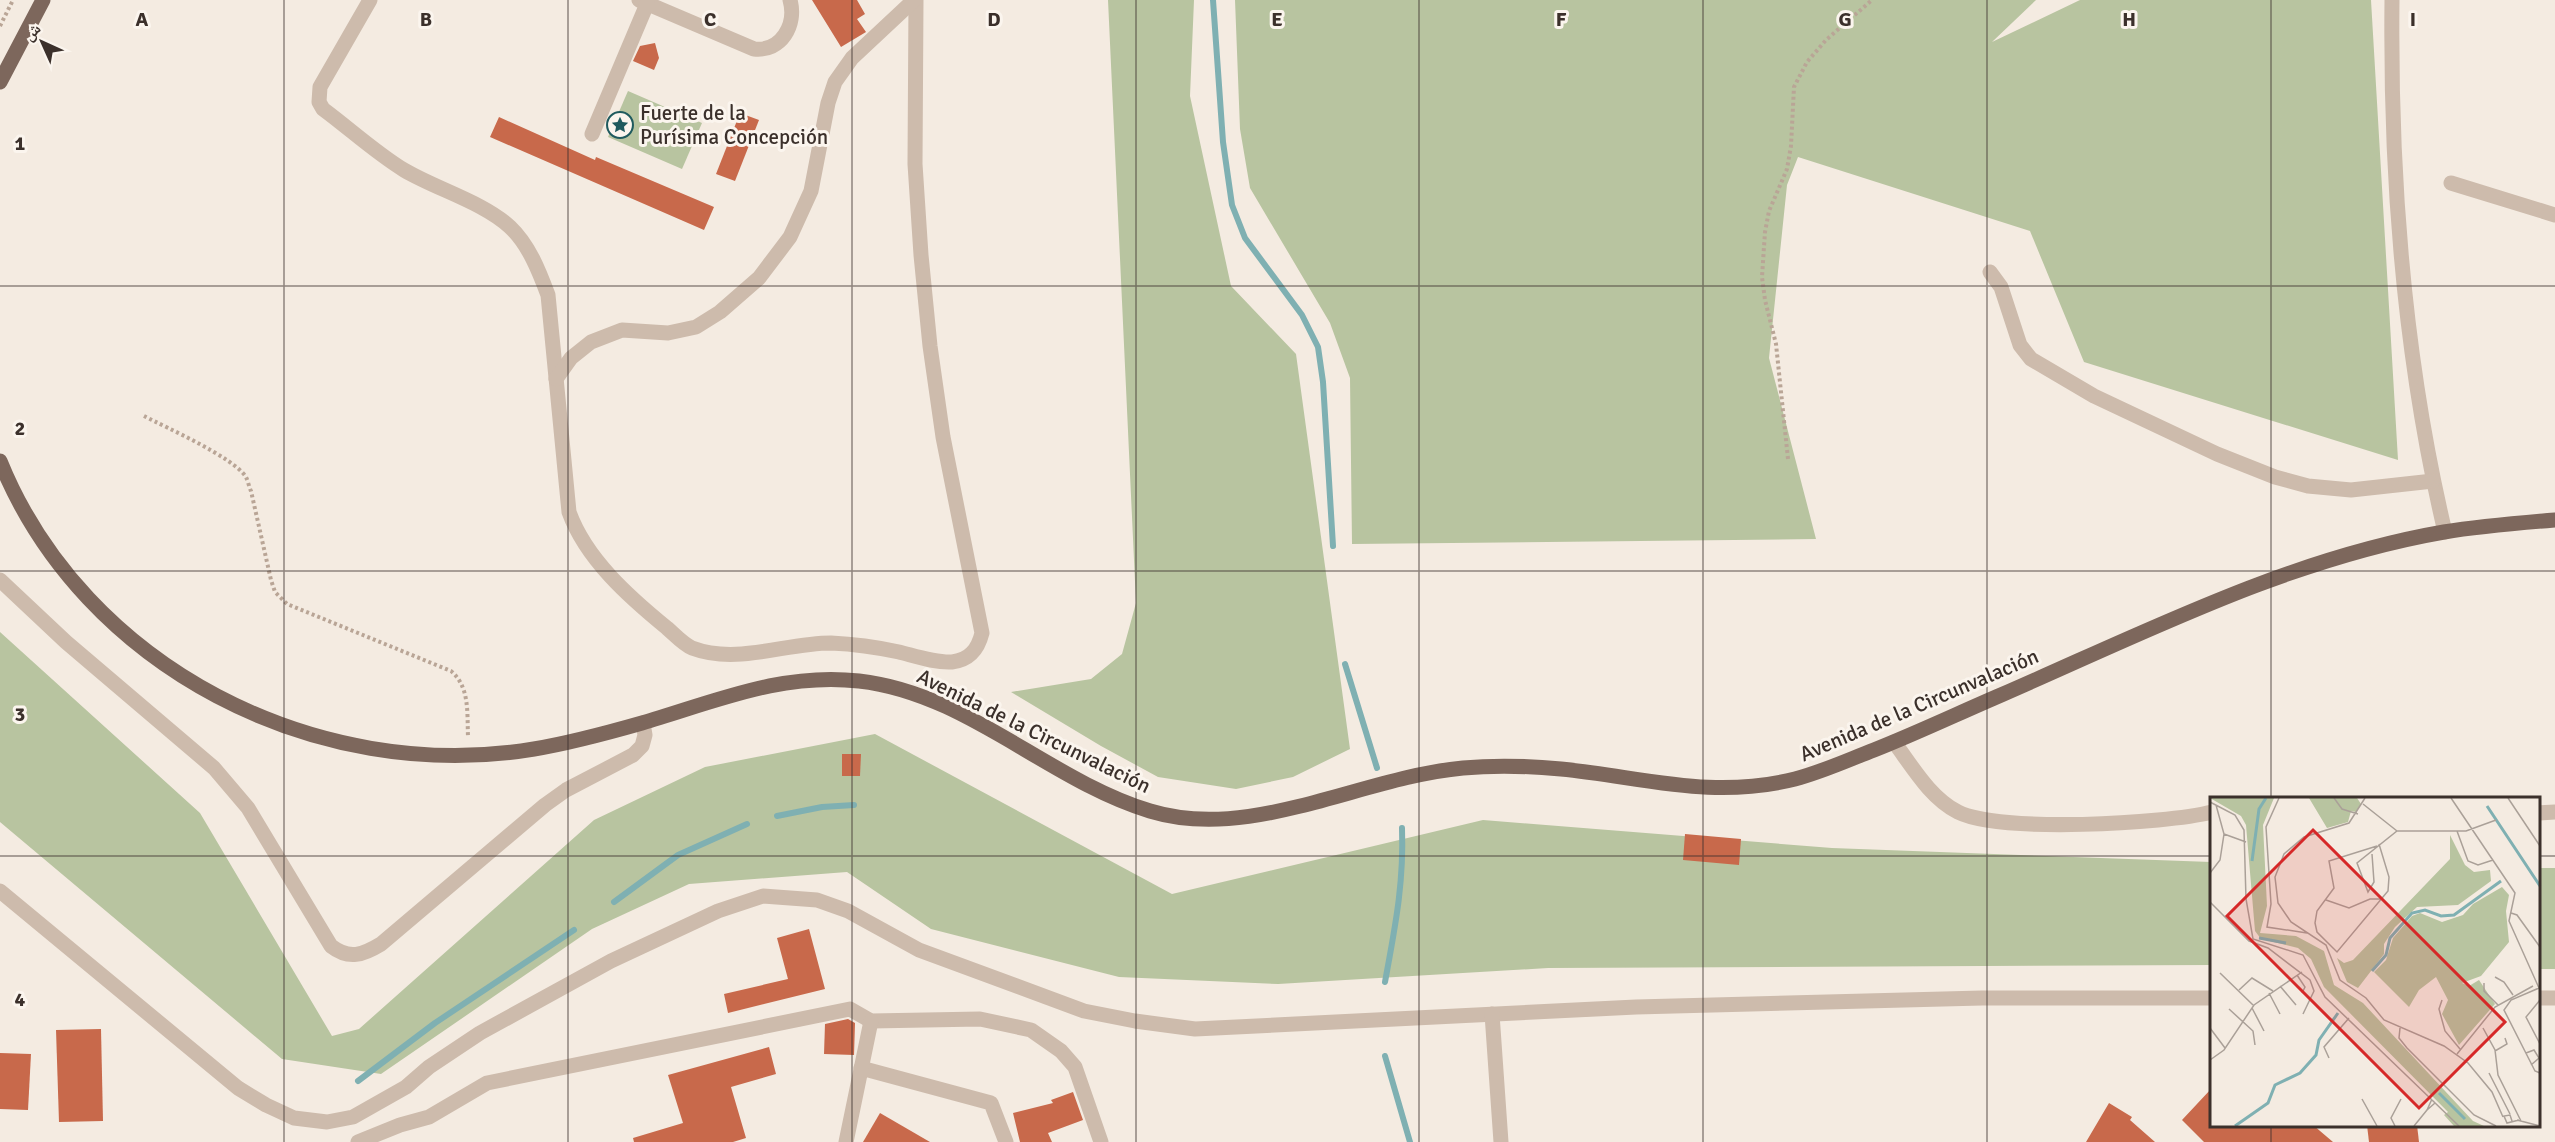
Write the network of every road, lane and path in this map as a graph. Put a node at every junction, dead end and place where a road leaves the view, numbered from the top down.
1 (13, 0) edge
2 (44, 0) edge
3 (370, 0) edge
4 (790, 0) edge
5 (915, 0) edge
6 (1872, 0) edge
7 (2392, 0) edge
8 (643, 2) edge
9 (0, 26) edge
10 (0, 82) edge
11 (592, 134) dead end
12 (2451, 183) dead end
13 (2555, 215) edge
14 (1990, 272) dead end
15 (556, 379) junction
16 (144, 416) dead end
17 (1788, 459) dead end
18 (0, 461) edge
19 (2433, 481) junction
20 (2555, 520) edge
21 (2445, 532) junction
22 (0, 580) edge
23 (643, 723) junction
24 (1894, 742) junction
25 (469, 755) junction
26 (2210, 812) edge
27 (2555, 812) edge
28 (2540, 813) edge
29 (0, 891) edge
30 (2210, 998) edge
31 (1492, 1014) junction
32 (871, 1021) junction
33 (861, 1068) junction
34 (358, 1142) edge
35 (846, 1142) edge
36 (1006, 1142) edge
37 (1101, 1142) edge
38 (1501, 1142) edge

1 - 9 path
2 - 10 main road
3 - 15 street
4 - 8 street
5 - 15 street
5 - 15 street
6 - 17 path
7 - 19 street
8 - 11 street
12 - 13 street
14 - 19 street
16 - 25 path
18 - 25 main road, Avenida de la Circunvalación
19 - 21 street
20 - 21 main road, Avenida de la Circunvalación
21 - 24 main road, Avenida de la Circunvalación
22 - 23 street
23 - 24 main road, Avenida de la Circunvalación
23 - 25 main road, Avenida de la Circunvalación
24 - 26 street
27 - 28 street
29 - 31 street
30 - 31 street
31 - 38 street
32 - 33 street
32 - 34 street
32 - 37 street
33 - 35 street
33 - 36 street

